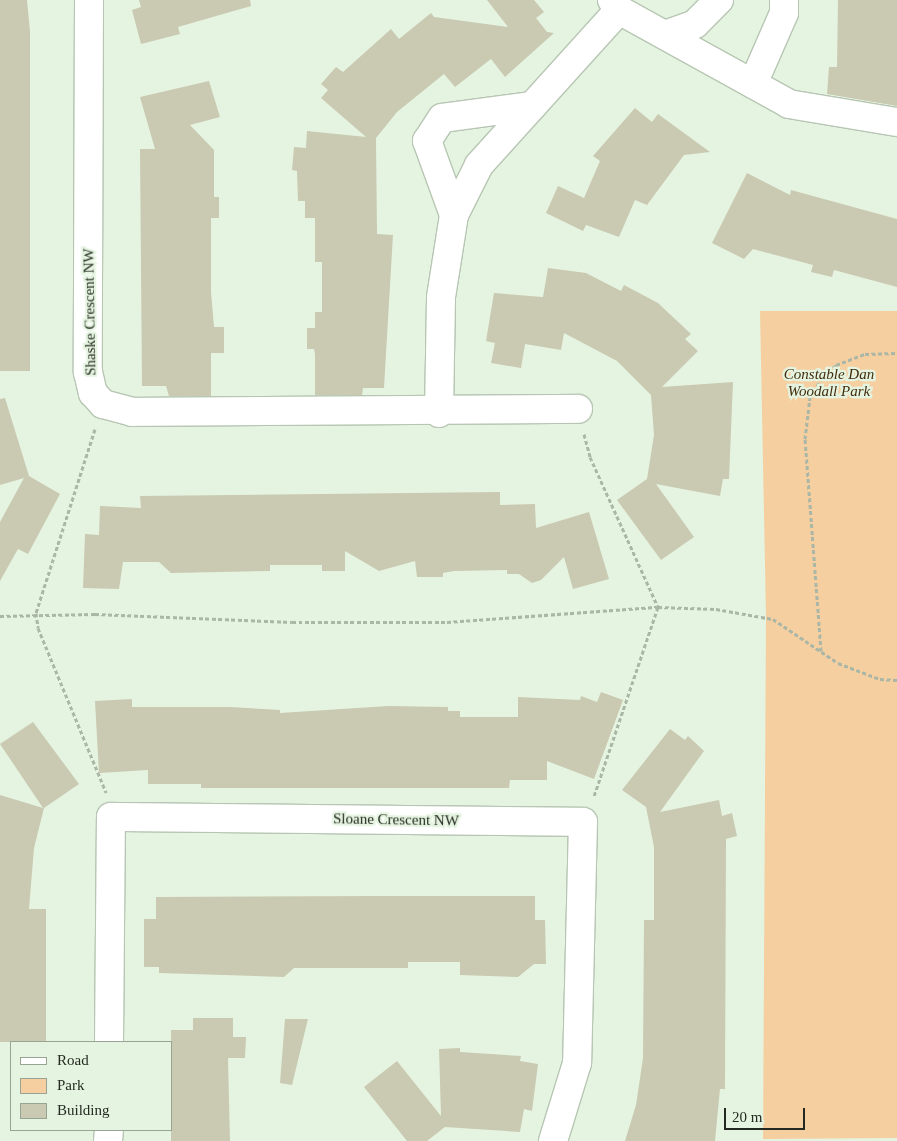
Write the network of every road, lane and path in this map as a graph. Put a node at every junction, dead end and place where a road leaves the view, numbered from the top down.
1 (89, 0) edge
2 (719, 0) edge
3 (784, 0) edge
4 (616, 5) edge
5 (665, 35) junction
6 (753, 84) junction
7 (532, 106) junction
8 (897, 122) edge
9 (454, 215) junction
10 (897, 353) edge
11 (103, 404) junction
12 (578, 409) joint
13 (439, 413) junction
14 (658, 607) junction
15 (36, 613) junction
16 (0, 616) edge
17 (821, 651) junction
18 (897, 680) edge
19 (111, 817) junction
20 (583, 822) junction
21 (109, 1041) edge
22 (553, 1141) edge

1 - 11 street, Shaske Crescent NW
2 - 5 street
3 - 6 street
4 - 5 street
4 - 7 street
5 - 6 street
6 - 8 street
7 - 9 street
7 - 9 street
9 - 13 street
10 - 17 path
11 - 13 street
11 - 15 path
12 - 13 street
12 - 14 path
14 - 15 path
14 - 17 path
14 - 20 path
15 - 16 path
15 - 19 path
17 - 18 path
19 - 20 street, Sloane Crescent NW
19 - 21 street
20 - 22 street

